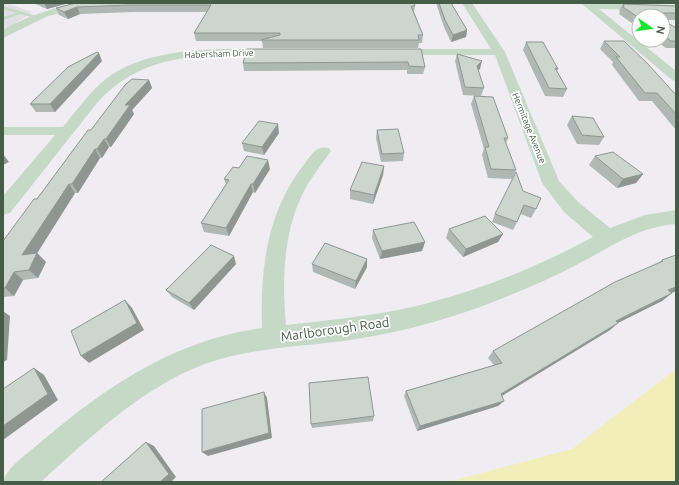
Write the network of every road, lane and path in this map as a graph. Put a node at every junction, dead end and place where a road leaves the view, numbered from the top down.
1 (90, 3) edge
2 (467, 3) edge
3 (588, 4) edge
4 (3, 7) edge
5 (676, 8) edge
6 (20, 13) junction
7 (34, 17) junction
8 (3, 19) edge
9 (3, 35) edge
10 (285, 52) edge
11 (380, 52) edge
12 (499, 52) junction
13 (676, 77) edge
14 (3, 131) edge
15 (67, 131) junction
16 (324, 150) dead end
17 (3, 208) edge
18 (676, 217) edge
19 (609, 239) junction
20 (274, 337) junction
21 (18, 482) edge

1 - 7 street
2 - 12 street, Hermitage Avenue
3 - 5 street
3 - 13 street
4 - 6 lane
6 - 7 lane
6 - 8 lane
7 - 9 street
10 - 15 street, Habersham Drive
11 - 12 street
12 - 19 street, Hermitage Avenue
14 - 15 street
15 - 17 street, Habersham Drive
16 - 20 street
18 - 19 street, Marlborough Road
19 - 20 street, Marlborough Road
20 - 21 street, Marlborough Road

